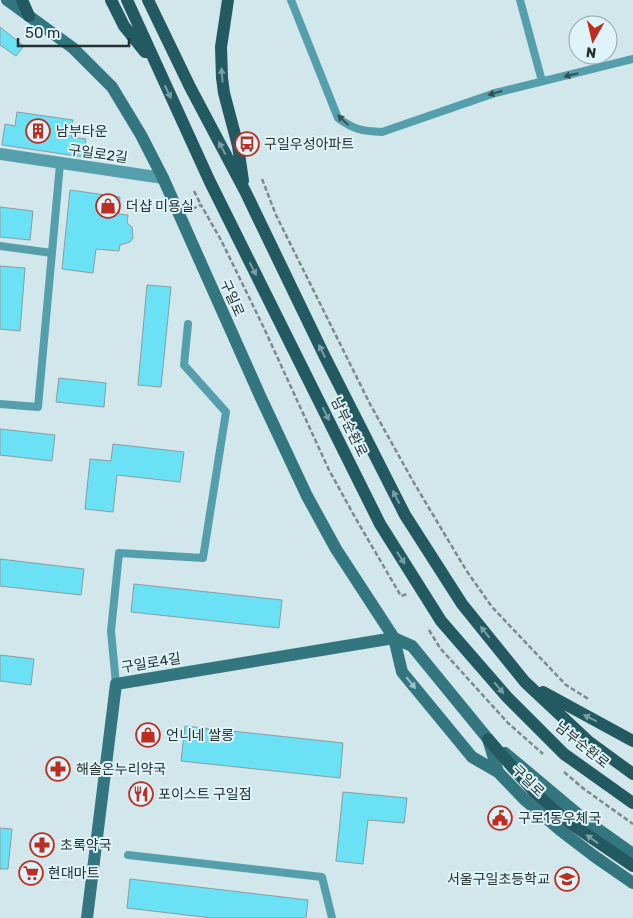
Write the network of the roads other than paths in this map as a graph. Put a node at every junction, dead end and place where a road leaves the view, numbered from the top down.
1 (7, 0) edge
2 (22, 0) edge
3 (111, 0) edge
4 (127, 0) edge
5 (148, 0) edge
6 (228, 0) edge
7 (291, 0) edge
8 (520, 0) edge
9 (29, 16) junction
10 (633, 59) edge
11 (155, 64) junction
12 (542, 82) junction
13 (0, 154) edge
14 (60, 164) junction
15 (163, 178) junction
16 (245, 191) junction
17 (0, 246) edge
18 (52, 253) junction
19 (188, 324) dead end
20 (0, 404) edge
21 (394, 638) junction
22 (524, 682) junction
23 (116, 684) junction
24 (488, 739) junction
25 (633, 741) edge
26 (498, 772) junction
27 (633, 774) edge
28 (633, 803) edge
29 (633, 854) edge
30 (128, 856) dead end
31 (633, 866) edge
32 (633, 883) edge
33 (87, 918) edge
34 (332, 918) edge

1 - 9 main road, 구일로
2 - 9 main road
3 - 11 main road
4 - 11 main road, 남부순환로
16 -> 5 main road, 남부순환로
16 -> 6 main road
12 -> 7 lane
8 - 12 lane
9 - 15 main road, 구일로
10 -> 12 lane
11 -> 28 main road, 남부순환로
13 - 14 street, 구일로2길
14 - 15 street, 구일로2길
14 - 18 lane
15 - 21 main road, 구일로
22 -> 16 main road, 남부순환로
17 - 18 lane
18 - 20 lane
19 - 23 lane
21 - 23 main road, 구일로4길
21 - 24 main road, 구일로
21 -> 26 main road, 구일로
25 -> 22 main road
22 - 27 main road, 남부순환로
23 - 33 main road, 구일로4길
24 - 26 main road, 구일로
24 - 29 main road
31 -> 24 main road
26 - 32 main road, 구일로
30 - 34 lane

